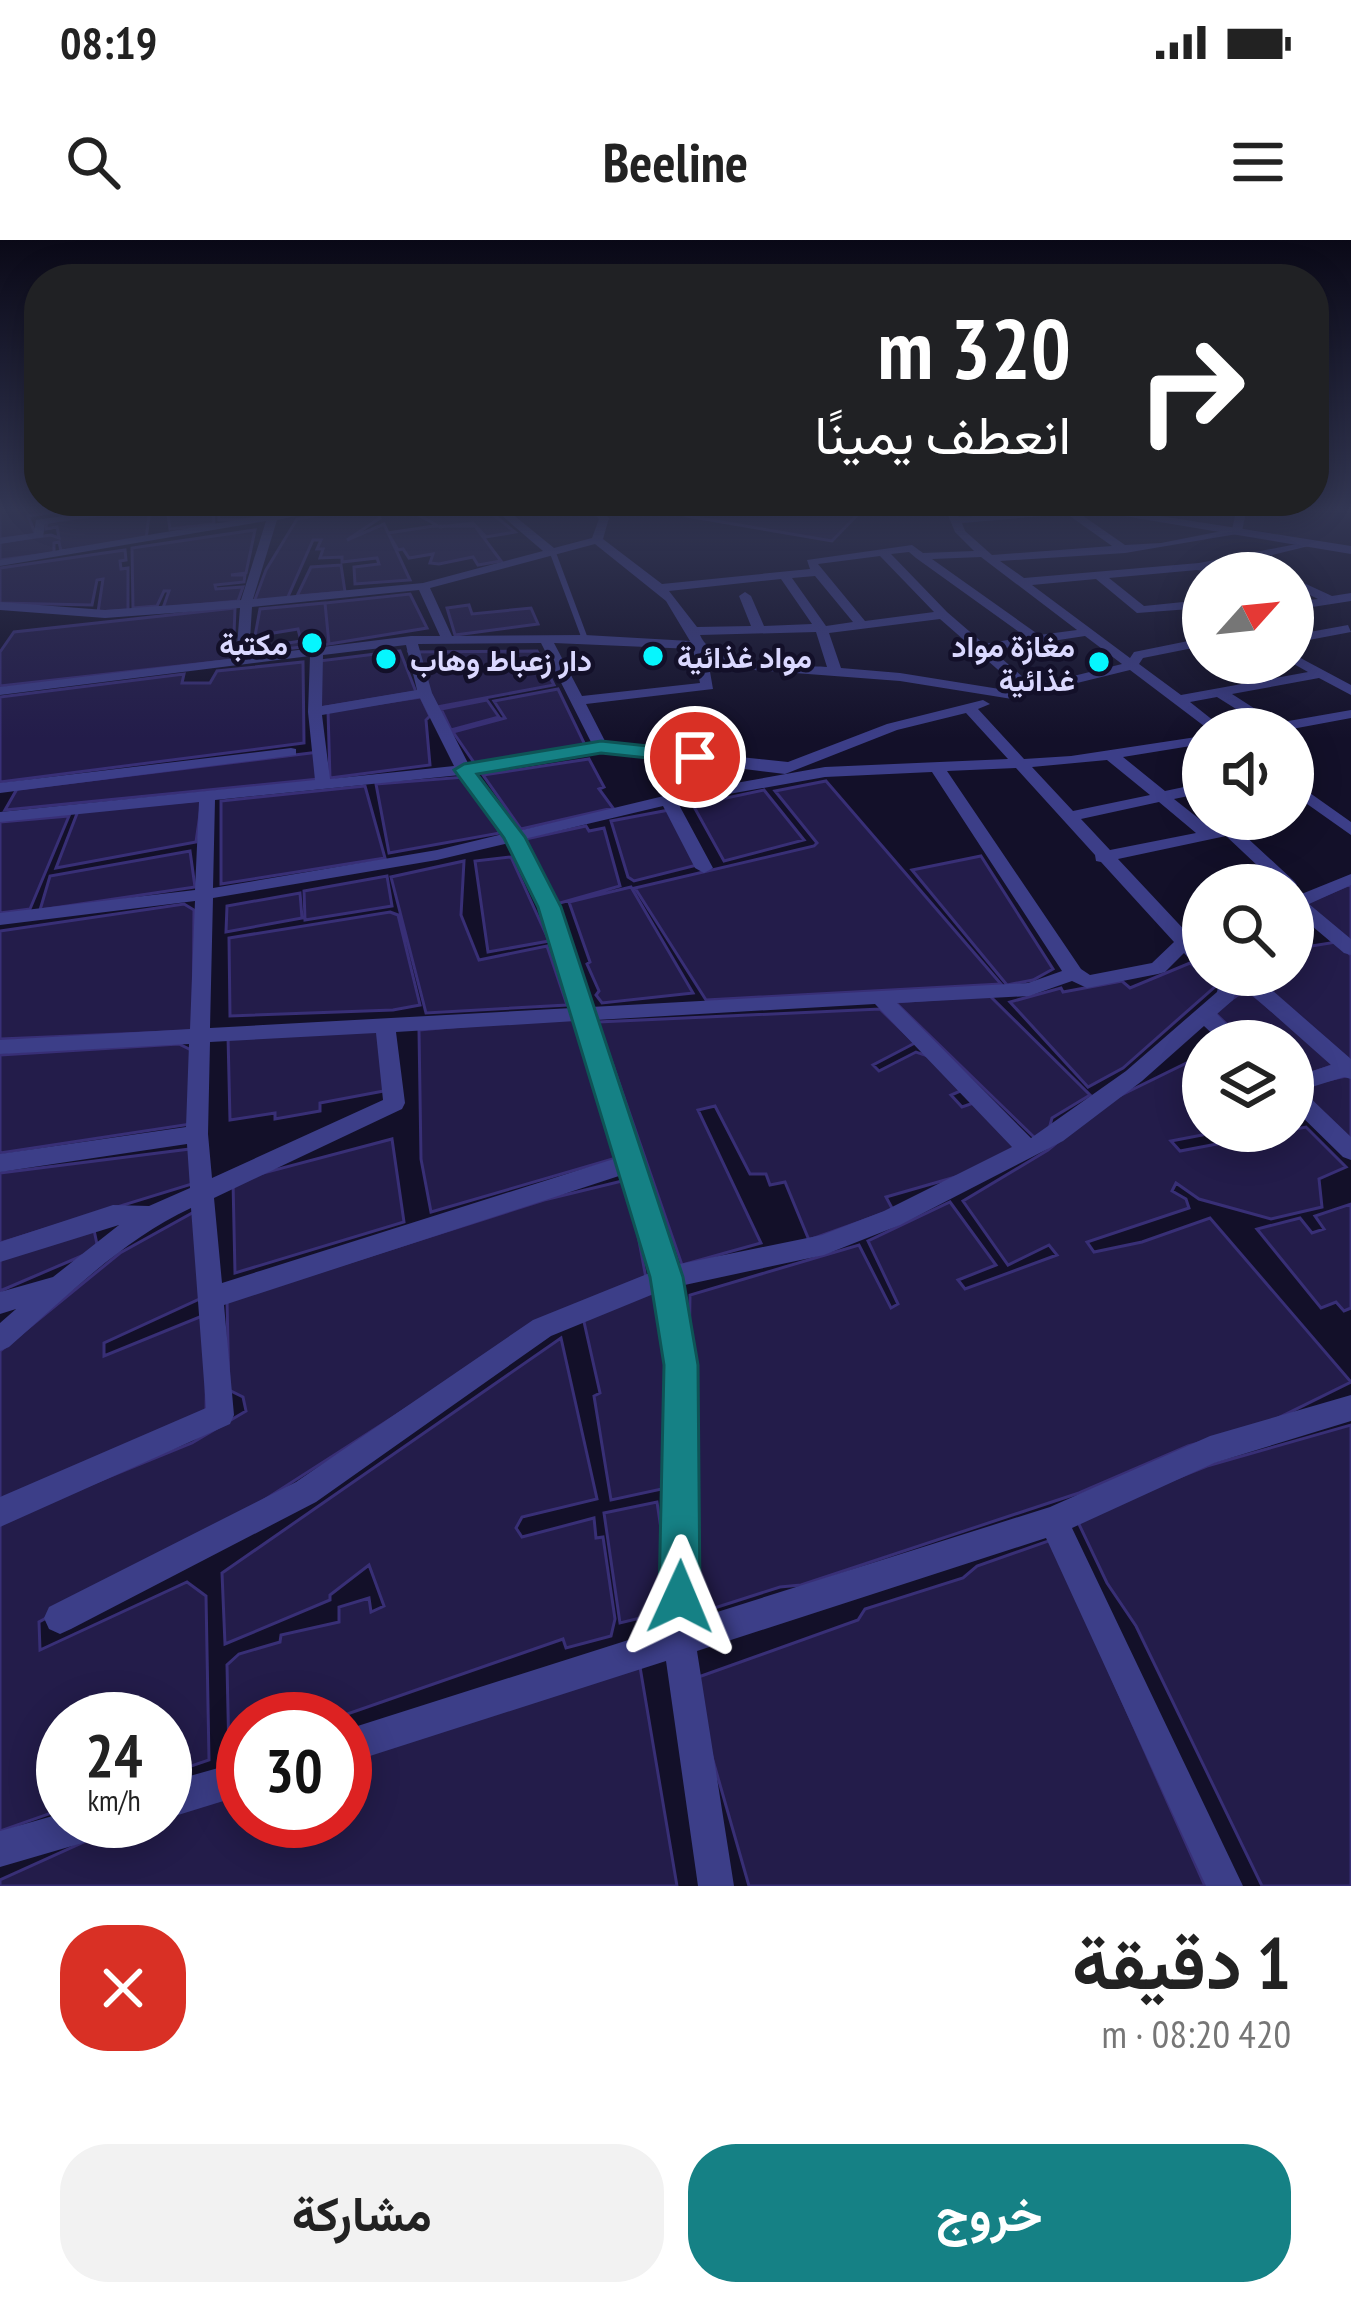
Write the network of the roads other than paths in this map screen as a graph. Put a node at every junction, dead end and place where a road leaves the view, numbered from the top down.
1 (252, 585) edge
2 (428, 585) edge
3 (565, 585) edge
4 (656, 585) edge
5 (688, 585) edge
6 (791, 585) edge
7 (830, 585) joint
8 (915, 585) edge
9 (960, 585) edge
10 (1025, 585) edge
11 (1111, 585) edge
12 (423, 586) junction
13 (660, 588) junction
14 (794, 590) junction
15 (1314, 592) edge
16 (745, 596) dead end
17 (1351, 597) edge
18 (1329, 600) junction
19 (1314, 602) edge
20 (246, 604) junction
21 (1182, 606) edge
22 (0, 607) edge
23 (998, 612) junction
24 (1351, 612) edge
25 (1314, 613) edge
26 (982, 615) dead end
27 (946, 617) junction
28 (965, 617) dead end
29 (862, 625) junction
30 (759, 629) junction
31 (821, 629) junction
32 (1349, 630) edge
33 (1088, 632) junction
34 (1314, 636) edge
35 (447, 638) junction
36 (545, 639) junction
37 (585, 639) junction
38 (1036, 639) junction
39 (411, 640) junction
40 (697, 642) junction
41 (1182, 647) edge
42 (980, 648) junction
43 (317, 651) junction
44 (242, 661) junction
45 (1131, 666) junction
46 (1314, 670) edge
47 (835, 672) junction
48 (1320, 674) junction
49 (1030, 690) junction
50 (0, 691) edge
51 (1219, 692) junction
52 (1351, 692) edge
53 (425, 693) junction
54 (1012, 695) junction
55 (1177, 700) junction
56 (576, 701) junction
57 (969, 708) junction
58 (1188, 708) edge
59 (1242, 708) edge
60 (315, 712) junction
61 (1351, 714) edge
62 (1314, 720) edge
63 (1182, 744) edge
64 (601, 747) junction
65 (291, 752) dead end
66 (1112, 756) junction
67 (1022, 763) junction
68 (936, 766) junction
69 (789, 767) junction
70 (464, 770) junction
71 (323, 785) junction
72 (736, 787) junction
73 (1, 790) edge
74 (1182, 792) edge
75 (1162, 796) junction
76 (207, 797) junction
77 (668, 800) junction
78 (1314, 802) edge
79 (1351, 806) edge
80 (1326, 811) junction
81 (1182, 812) edge
82 (1314, 813) edge
83 (0, 817) edge
84 (1068, 817) junction
85 (1351, 830) edge
86 (514, 837) junction
87 (1185, 840) edge
88 (1240, 840) edge
89 (1102, 857) junction
90 (1265, 864) edge
91 (704, 868) dead end
92 (1351, 879) edge
93 (207, 894) junction
94 (1314, 894) edge
95 (0, 919) edge
96 (1314, 919) edge
97 (1182, 932) edge
98 (1351, 949) edge
99 (1182, 951) edge
100 (1074, 974) junction
101 (1223, 996) edge
102 (1266, 996) edge
103 (879, 997) junction
104 (582, 1015) junction
105 (1205, 1016) junction
106 (1209, 1020) edge
107 (385, 1023) junction
108 (201, 1037) junction
109 (0, 1047) edge
110 (1348, 1069) edge
111 (1314, 1079) edge
112 (1314, 1115) edge
113 (197, 1134) junction
114 (1028, 1149) junction
115 (1351, 1151) edge
116 (0, 1163) edge
117 (630, 1163) junction
118 (205, 1189) junction
119 (151, 1216) junction
120 (0, 1252) edge
121 (666, 1277) junction
122 (64, 1283) junction
123 (214, 1297) junction
124 (0, 1303) edge
125 (0, 1339) edge
126 (1351, 1408) edge
127 (0, 1512) edge
128 (1053, 1521) junction
129 (60, 1618) dead end
130 (679, 1642) junction
131 (372, 1739) edge
132 (36, 1839) edge
133 (0, 1849) edge
134 (716, 1886) edge
135 (1225, 1886) edge

1 - 20 street
2 - 12 street
3 - 37 lane
4 - 13 street
5 - 13 street
6 - 14 street
7 - 14 street
7 - 29 street
8 - 27 street
9 - 23 street
10 - 33 street
11 - 21 street
12 - 20 street
12 - 35 street
13 - 40 street
14 - 31 street
15 - 18 street
16 - 30 street
17 - 18 street
18 - 19 street
18 - 24 street
20 - 22 street
20 - 44 street
23 - 26 street
23 - 38 street
25 - 32 street
27 - 28 street
27 - 29 street
27 - 42 street
29 - 31 street
30 - 31 street
30 - 40 street
31 - 47 street
32 - 34 street
33 - 38 street
33 - 45 street
35 - 36 street
35 - 39 street
36 - 37 street
36 - 56 street
37 - 40 street
38 - 42 street
39 - 43 street
39 - 53 street
40 - 47 street
40 - 56 street
41 - 45 street
42 - 49 street
43 - 44 street
43 - 60 street
44 - 50 street
45 - 49 street
45 - 55 street
46 - 48 street
47 - 54 street
48 - 51 street
48 - 52 street
49 - 54 street
51 - 55 street
51 - 59 street
53 - 60 street
53 - 70 street
54 - 57 street
55 - 58 street
56 - 64 street
57 - 67 street
57 - 69 street
60 - 71 street
61 - 62 street
63 - 66 street
64 - 69 street
64 - 70 street
65 - 73 street
66 - 67 street
66 - 75 street
67 - 68 street
67 - 84 street
68 - 72 street
68 - 100 street
69 - 72 street
70 - 71 street
70 - 86 street
71 - 76 street
72 - 77 street
74 - 75 street
75 - 81 street
75 - 84 street
76 - 83 street
76 - 93 street
77 - 86 street
77 - 91 street
78 - 80 street
79 - 80 street
80 - 82 street
80 - 85 street
84 - 89 street
86 - 93 street
86 - 104 street
87 - 89 street
88 - 90 street
89 - 97 street
92 - 94 street
93 - 95 street
93 - 108 street
96 - 98 street
99 - 100 street
100 - 103 street
101 - 105 street
102 - 110 street
103 - 104 street
103 - 114 street
104 - 107 street
104 - 117 street
105 - 106 street
105 - 114 street
107 - 108 street
107 - 118 street
108 - 109 street
108 - 113 street
110 - 111 street
112 - 115 street
113 - 116 street
113 - 118 street
114 - 121 street
117 - 121 street
117 - 123 street
118 - 119 street
118 - 123 street
119 - 120 street
119 - 122 street
121 - 129 street
121 - 130 street
122 - 124 street
122 - 125 street
123 - 127 street
126 - 128 street
128 - 130 street
128 - 135 street
130 - 131 street
130 - 134 street
132 - 133 street

